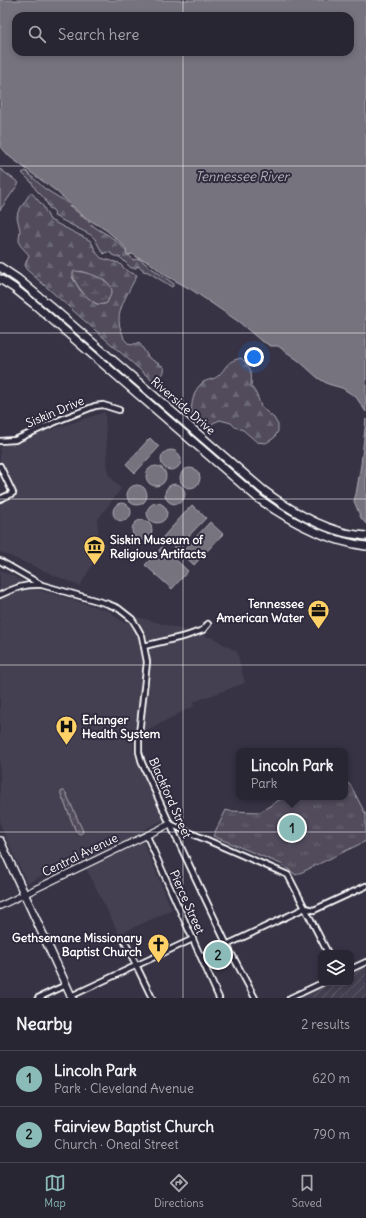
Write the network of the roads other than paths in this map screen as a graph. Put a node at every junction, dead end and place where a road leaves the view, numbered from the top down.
1 (0, 267) edge
2 (0, 279) edge
3 (119, 410) dead end
4 (0, 441) edge
5 (0, 466) edge
6 (0, 499) edge
7 (366, 536) edge
8 (366, 546) edge
9 (0, 561) edge
10 (42, 585) junction
11 (0, 595) edge
12 (208, 624) dead end
13 (144, 646) junction
14 (170, 824) junction
15 (147, 836) junction
16 (0, 841) edge
17 (366, 886) edge
18 (24, 894) junction
19 (0, 906) edge
20 (305, 908) junction
21 (123, 938) dead end
22 (193, 939) junction
23 (228, 945) junction
24 (326, 950) edge
25 (201, 956) junction
26 (366, 962) edge
27 (136, 966) junction
28 (354, 968) edge
29 (66, 985) junction
30 (318, 985) edge
31 (72, 997) edge
32 (38, 998) edge
33 (152, 998) edge
34 (219, 998) edge
35 (255, 998) edge
36 (290, 998) edge

1 - 7 main road, Riverside Drive
2 - 8 main road, Riverside Drive
3 - 4 street, Siskin Drive
5 - 6 street
9 - 10 street
10 - 11 street
10 - 13 street, Blackford Street
12 - 13 street
13 - 14 street, Blackford Street
14 - 15 street, Central Avenue
14 - 20 street
14 - 23 street, Blackford Street
15 - 18 street, Central Avenue
15 - 22 street, Pierce Street
16 - 18 main road
17 - 20 street
18 - 19 street, Central Avenue
18 - 29 main road
20 - 23 street
20 - 24 street
21 - 27 street
22 - 25 street, Pierce Street
22 - 27 street
23 - 25 street
23 - 35 street, Blackford Street
25 - 34 street, Pierce Street
26 - 28 street
27 - 31 street
27 - 33 street
29 - 31 main road
29 - 32 street
30 - 36 street

